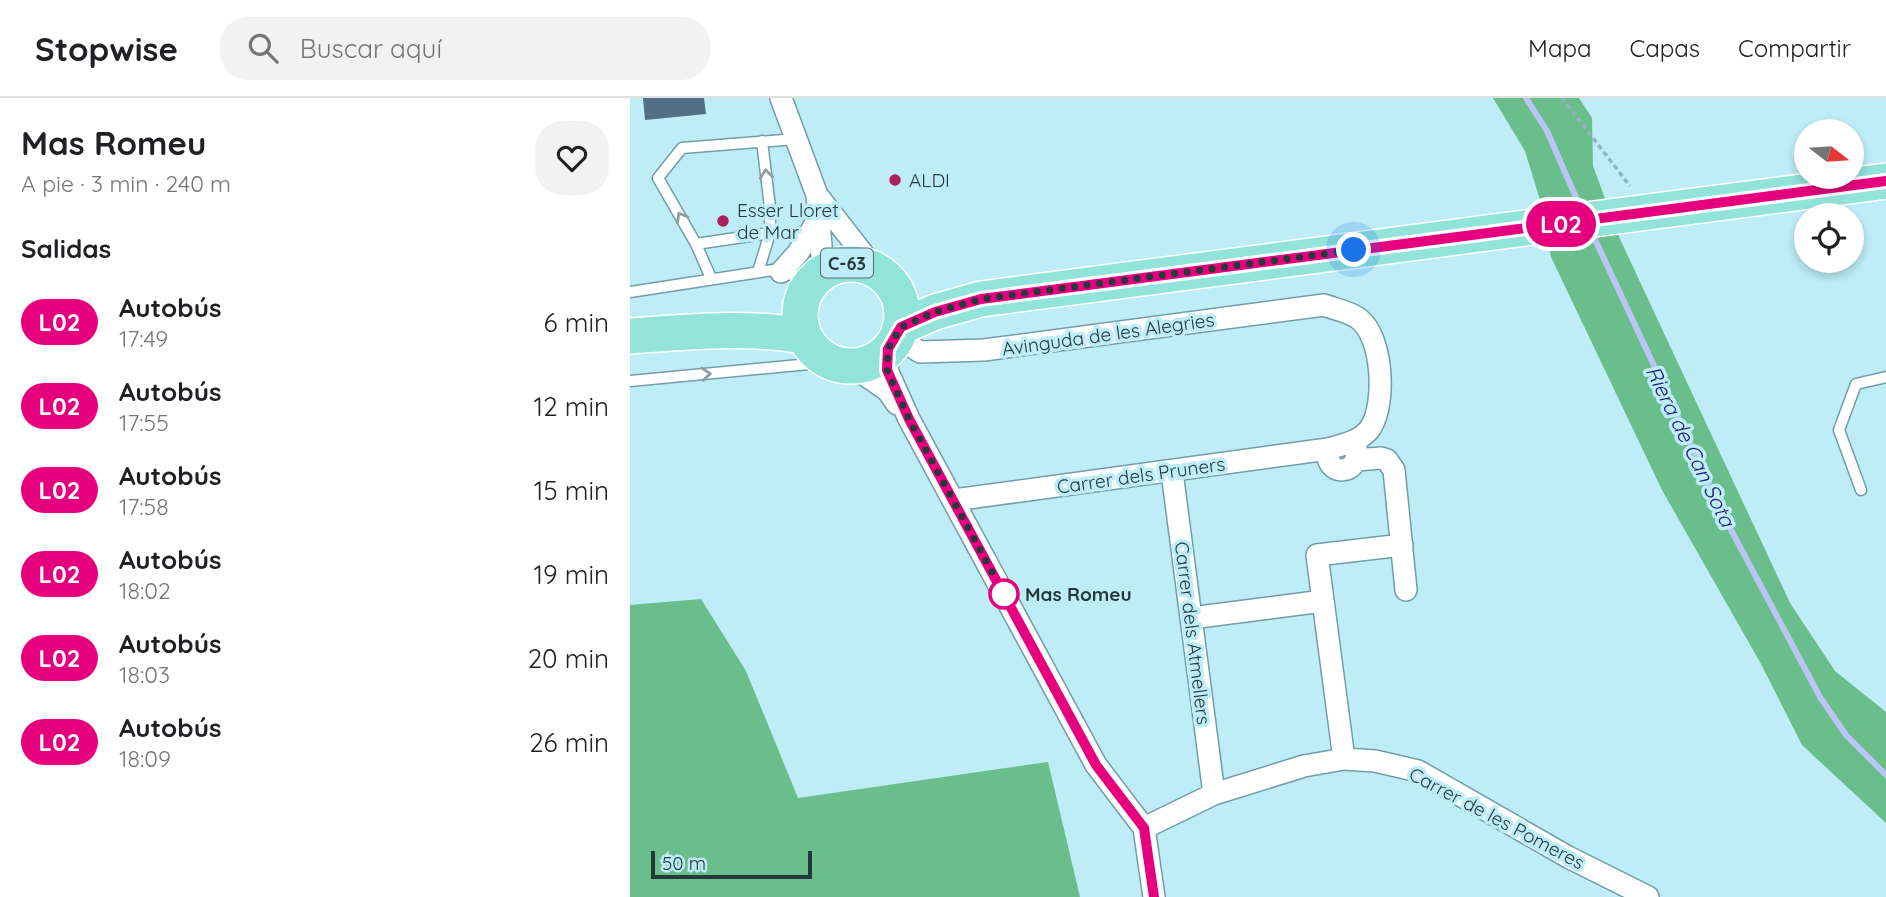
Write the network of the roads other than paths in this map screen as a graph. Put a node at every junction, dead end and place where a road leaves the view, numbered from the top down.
1 (781, 98) edge
2 (796, 139) junction
3 (762, 141) junction
4 (1886, 181) edge
5 (817, 195) junction
6 (819, 218) junction
7 (770, 233) junction
8 (696, 244) junction
9 (758, 272) junction
10 (884, 277) junction
11 (711, 278) junction
12 (806, 279) junction
13 (630, 292) edge
14 (981, 299) junction
15 (720, 330) junction
16 (630, 336) edge
17 (804, 336) junction
18 (895, 338) junction
19 (841, 364) junction
20 (1886, 377) edge
21 (630, 380) edge
22 (909, 419) junction
23 (1353, 452) junction
24 (1172, 472) junction
25 (1861, 490) dead end
26 (954, 500) junction
27 (1402, 545) junction
28 (1406, 590) dead end
29 (1323, 601) junction
30 (1191, 618) junction
31 (1344, 759) junction
32 (1214, 794) junction
33 (1144, 828) junction
34 (1154, 897) edge
35 (1648, 897) edge

1 - 2 street
2 - 3 lane
2 - 5 street
7 -> 3 lane
8 -> 3 lane
4 - 14 main road, C-63
5 - 6 street
5 - 10 street
6 - 12 street
6 - 12 street
7 - 8 lane
7 - 9 lane
8 - 11 lane
9 - 11 lane
9 - 12 lane
10 - 12 main road, C-63
10 - 14 main road, C-63
10 - 18 main road, C-63
11 - 13 lane
12 - 15 main road, C-63
12 - 17 main road, C-63
14 - 18 main road, C-63
15 - 16 main road, C-63
15 - 17 main road, C-63
17 - 19 main road
18 - 19 main road, C-63
18 - 22 street
18 - 23 street, Avinguda de les Alegries
21 -> 19 lane
19 - 22 street
20 - 25 lane
22 - 26 street
23 - 24 street, Carrer dels Pruners
23 - 27 street
24 - 26 street, Carrer dels Pruners
24 - 30 street, Carrer dels Atmellers
26 - 33 street
27 - 28 street
27 - 29 street
29 - 30 street
29 - 31 street
30 - 32 street, Carrer dels Atmellers
31 - 32 street, Carrer de les Pomeres
31 - 35 street, Carrer de les Pomeres
32 - 33 street, Carrer de les Pomeres
33 - 34 street

